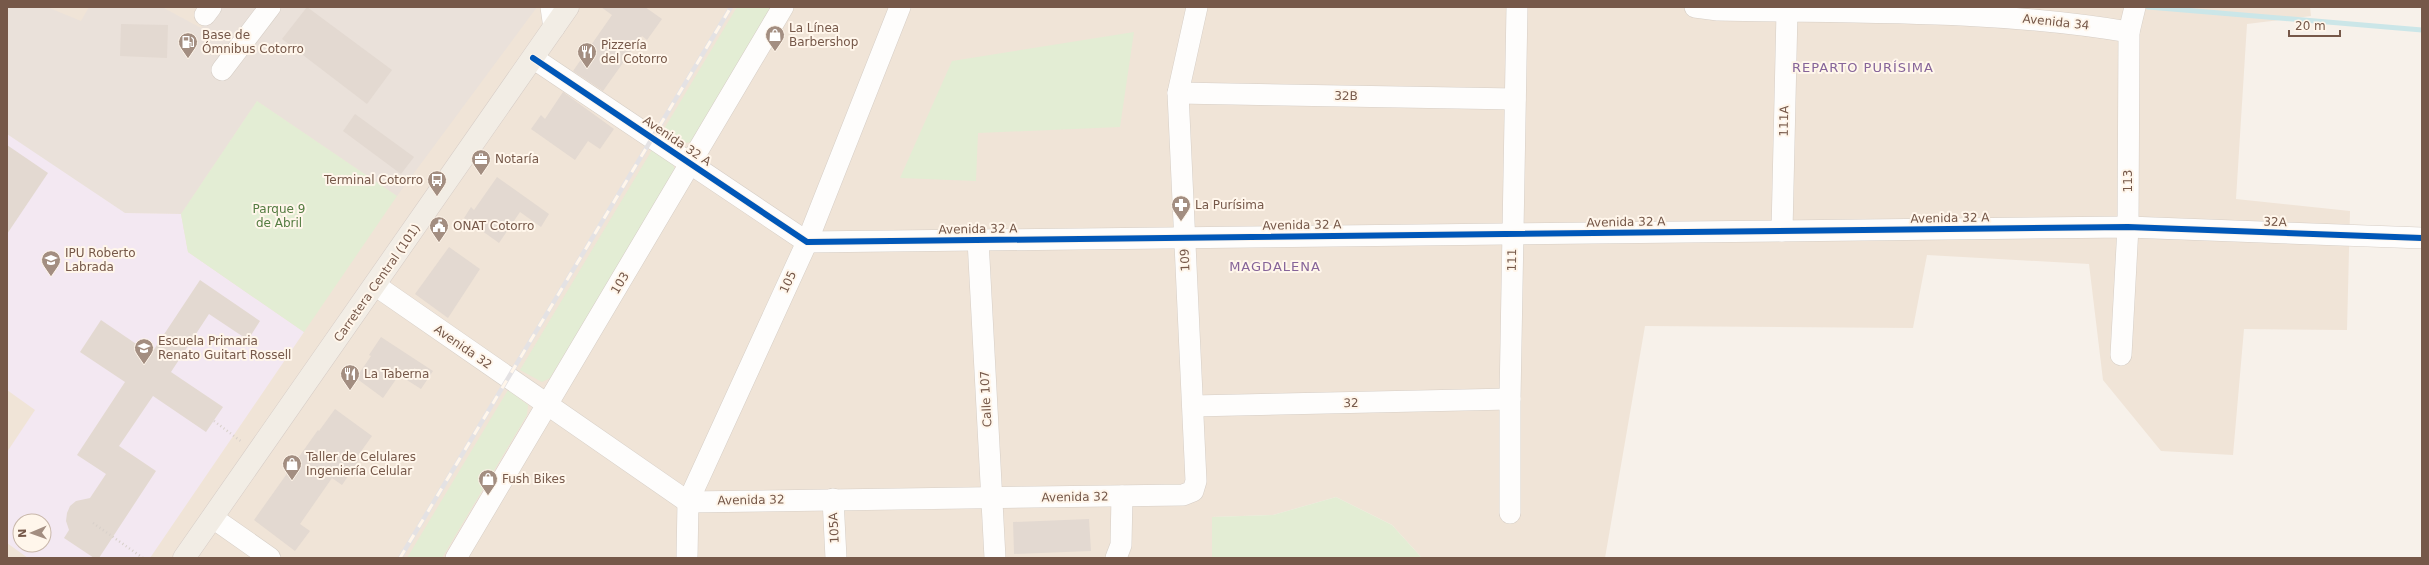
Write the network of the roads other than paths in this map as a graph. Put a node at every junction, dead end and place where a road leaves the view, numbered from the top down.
1 (270, 7) edge
2 (568, 7) edge
3 (783, 7) edge
4 (900, 7) edge
5 (1197, 7) edge
6 (1517, 7) edge
7 (1695, 7) edge
8 (1787, 12) junction
9 (552, 17) edge
10 (2133, 18) edge
11 (533, 58) junction
12 (222, 70) dead end
13 (1178, 93) junction
14 (1515, 99) junction
15 (691, 164) junction
16 (2128, 227) junction
17 (1782, 231) junction
18 (1513, 234) junction
19 (1184, 237) junction
20 (2422, 238) edge
21 (978, 240) junction
22 (807, 242) junction
23 (375, 285) junction
24 (2121, 355) dead end
25 (1510, 399) junction
26 (547, 406) junction
27 (1193, 406) junction
28 (1193, 491) joint
29 (1122, 496) junction
30 (992, 498) junction
31 (833, 499) junction
32 (688, 502) junction
33 (1510, 513) dead end
34 (213, 518) junction
35 (184, 558) edge
36 (270, 558) edge
37 (456, 558) edge
38 (687, 558) edge
39 (836, 558) edge
40 (995, 558) edge
41 (1116, 558) edge

1 - 12 street
2 - 9 main road, Carretera Central (101)
3 - 15 street, 103
4 - 22 street, 105
5 - 13 street, 109
6 - 14 street, 111
7 - 8 street, Avenida 34
8 - 10 street, Avenida 34
8 - 17 street, 111A
9 - 11 main road, Carretera Central (101)
10 - 16 street, 113
11 - 15 street, Avenida 32 A
11 - 23 main road, Carretera Central (101)
13 - 14 street, 32B
13 - 19 street, 109
14 - 18 street, 111
15 - 22 street, Avenida 32 A
15 - 26 street, 103
16 - 17 street, Avenida 32 A
16 - 20 street, 32A
16 - 24 street, 113
17 - 18 street, Avenida 32 A
18 - 19 street, Avenida 32 A
18 - 25 street, 111
19 - 21 street, Avenida 32 A
19 - 27 street, 109
21 - 22 street, Avenida 32 A
21 - 30 street, Calle 107
22 - 32 street, 105
23 - 26 street, Avenida 32
23 - 34 main road, Carretera Central (101)
25 - 27 street, 32
25 - 33 street, 111
26 - 32 street, Avenida 32
26 - 37 street, 103
27 - 28 street, 109
28 - 29 street, Avenida 32
29 - 30 street, Avenida 32
29 - 41 street
30 - 31 street, Avenida 32
30 - 40 street, Calle 107
31 - 32 street, Avenida 32
31 - 39 street, 105A
32 - 38 street, 105
34 - 35 main road, Carretera Central (101)
34 - 36 street

